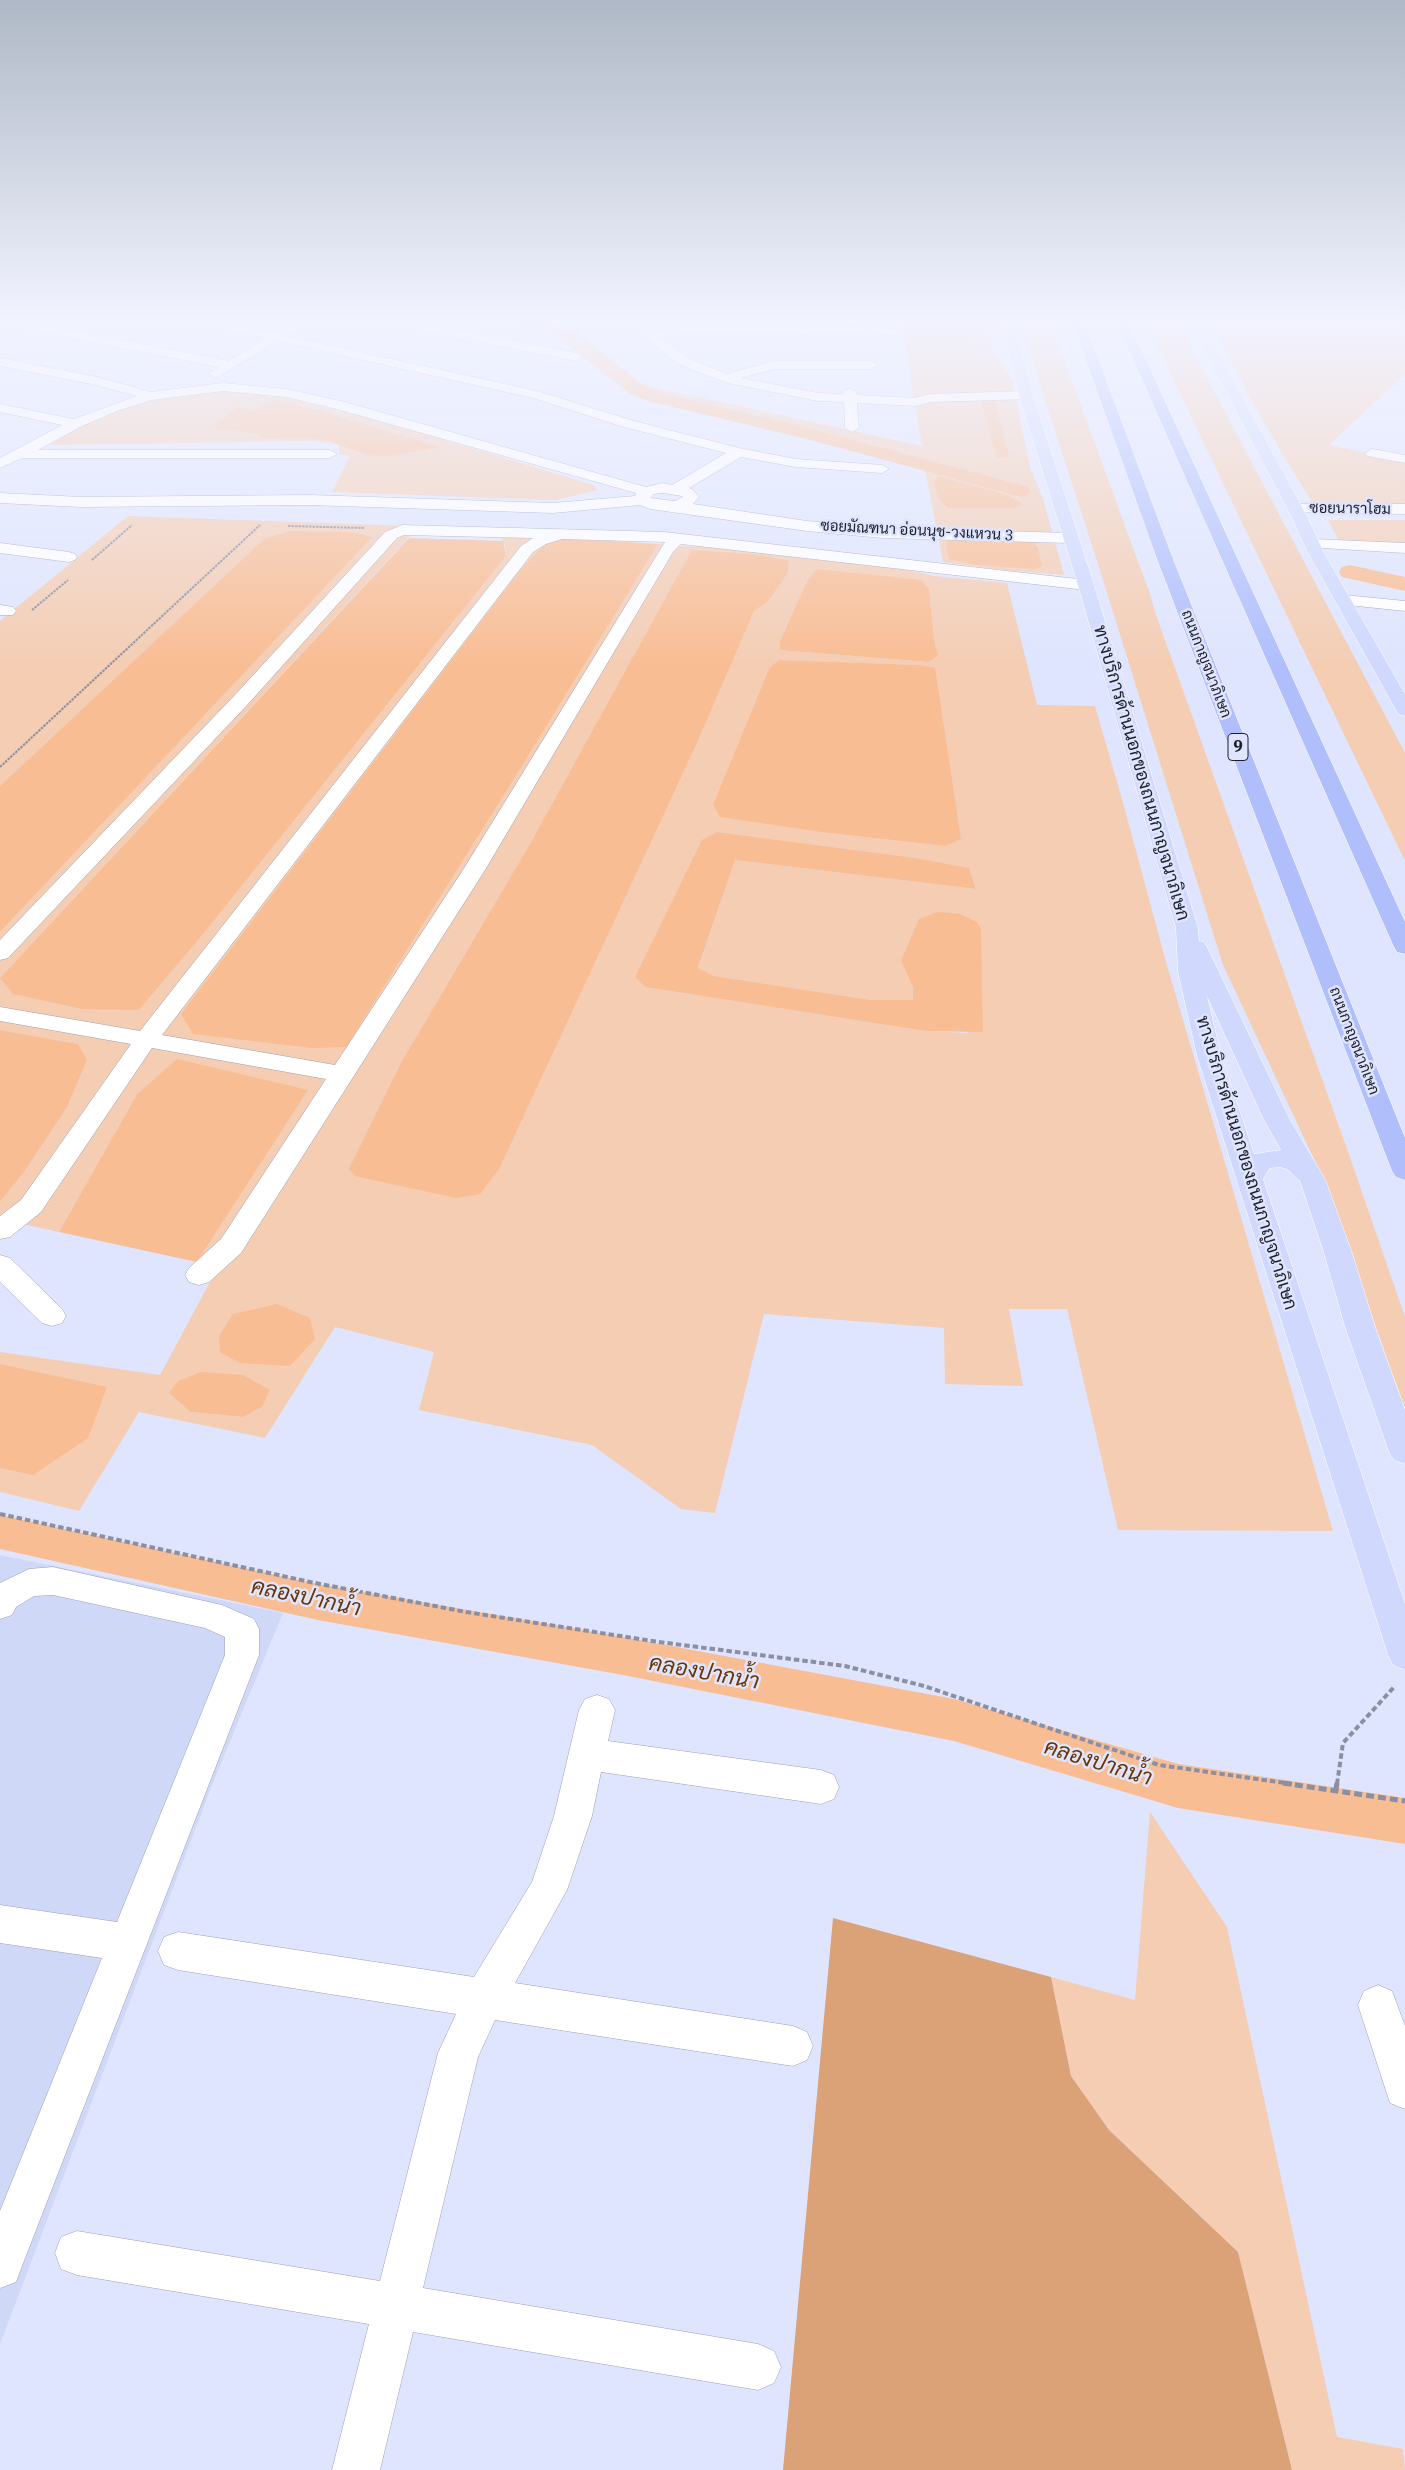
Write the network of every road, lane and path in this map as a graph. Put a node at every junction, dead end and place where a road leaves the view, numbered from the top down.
1 (52, 436) edge
2 (444, 436) edge
3 (678, 436) edge
4 (1039, 436) edge
5 (1120, 436) edge
6 (1174, 436) edge
7 (1257, 436) edge
8 (0, 452) edge
9 (739, 452) junction
10 (1372, 452) dead end
11 (19, 454) junction
12 (330, 454) dead end
13 (1405, 459) edge
14 (0, 464) edge
15 (882, 469) dead end
16 (676, 489) junction
17 (645, 496) junction
18 (691, 497) junction
19 (0, 498) edge
20 (676, 506) junction
21 (1405, 510) edge
22 (1297, 512) junction
23 (1405, 518) edge
24 (134, 524) dead end
25 (250, 524) dead end
26 (260, 525) junction
27 (269, 525) dead end
28 (288, 526) dead end
29 (402, 530) junction
30 (1068, 532) junction
31 (562, 534) junction
32 (676, 539) junction
33 (0, 548) edge
34 (1314, 548) junction
35 (1405, 548) edge
36 (1405, 555) edge
37 (69, 557) dead end
38 (92, 560) dead end
39 (69, 580) dead end
40 (1086, 585) junction
41 (1344, 600) junction
42 (1405, 606) edge
43 (31, 611) dead end
44 (1405, 709) edge
45 (0, 767) edge
46 (1187, 928) junction
47 (1405, 947) edge
48 (0, 953) edge
49 (0, 1014) edge
50 (146, 1040) junction
51 (343, 1074) junction
52 (1405, 1171) edge
53 (1312, 1179) junction
54 (1249, 1180) junction
55 (0, 1230) edge
56 (0, 1265) edge
57 (199, 1275) dead end
58 (52, 1316) dead end
59 (1405, 1452) edge
60 (0, 1514) edge
61 (0, 1605) edge
62 (1405, 1655) edge
63 (1399, 1682) dead end
64 (597, 1710) dead end
65 (587, 1754) junction
66 (821, 1787) dead end
67 (1336, 1789) junction
68 (1405, 1801) edge
69 (0, 1924) edge
70 (128, 1943) junction
71 (178, 1951) dead end
72 (484, 1998) junction
73 (1378, 2006) dead end
74 (793, 2046) dead end
75 (1405, 2088) edge
76 (77, 2252) dead end
77 (0, 2266) edge
78 (395, 2306) junction
79 (758, 2367) dead end
80 (356, 2470) edge

1 - 11 street, ซอยมัณฑนา อ่อนนุช-วงแหวน 3
2 - 17 street, ซอยมัณฑนา อ่อนนุช-วงแหวน 3
3 - 9 street
4 - 30 main road, ทางบริการด้านนอกของถนนกาญจนาภิเษก
5 - 52 highway, ถนนกาญจนาภิเษก / 9
6 - 47 highway
7 - 22 main road
8 - 11 street
9 - 15 street
9 - 16 street
10 - 13 street
11 - 12 street
11 - 14 street, ซอยมัณฑนา อ่อนนุช-วงแหวน 3
16 - 17 street, ซอยมัณฑนา อ่อนนุช-วงแหวน 3
16 - 18 street, ซอยมัณฑนา อ่อนนุช-วงแหวน 3
17 - 19 street
17 - 20 street, ซอยมัณฑนา อ่อนนุช-วงแหวน 3
18 - 20 street
18 - 30 street, ซอยมัณฑนา อ่อนนุช-วงแหวน 3
20 - 30 street, ซอยมัณฑนา อ่อนนุช-วงแหวน 3
21 - 22 street, ซอยนาราโฮม
22 - 23 street, ซอยนาราโฮม
22 - 34 main road
24 - 38 path
25 - 26 path
26 - 27 path
26 - 45 path
28 - 29 path
29 - 31 street
29 - 48 street
30 - 40 main road, ทางบริการด้านนอกของถนนกาญจนาภิเษก
31 - 32 street
31 - 50 street
32 - 40 street
32 - 51 street
33 - 37 street
34 - 35 street
34 - 36 street
34 - 41 main road
39 - 43 path
40 - 46 main road, ทางบริการด้านนอกของถนนกาญจนาภิเษก
41 - 42 street
41 - 44 main road
46 - 53 main road
46 - 54 main road, ทางบริการด้านนอกของถนนกาญจนาภิเษก
49 - 50 street
50 - 51 street
50 - 55 street
51 - 57 street
53 - 54 main road
53 - 59 main road
54 - 62 main road, ทางบริการด้านนอกของถนนกาญจนาภิเษก
56 - 58 street
60 - 67 path
61 - 70 street
63 - 67 path
64 - 65 street
65 - 66 street
65 - 72 street
67 - 68 path
69 - 70 street
70 - 77 street
71 - 72 street
72 - 74 street
72 - 78 street
73 - 75 street
76 - 78 street
78 - 79 street
78 - 80 street

